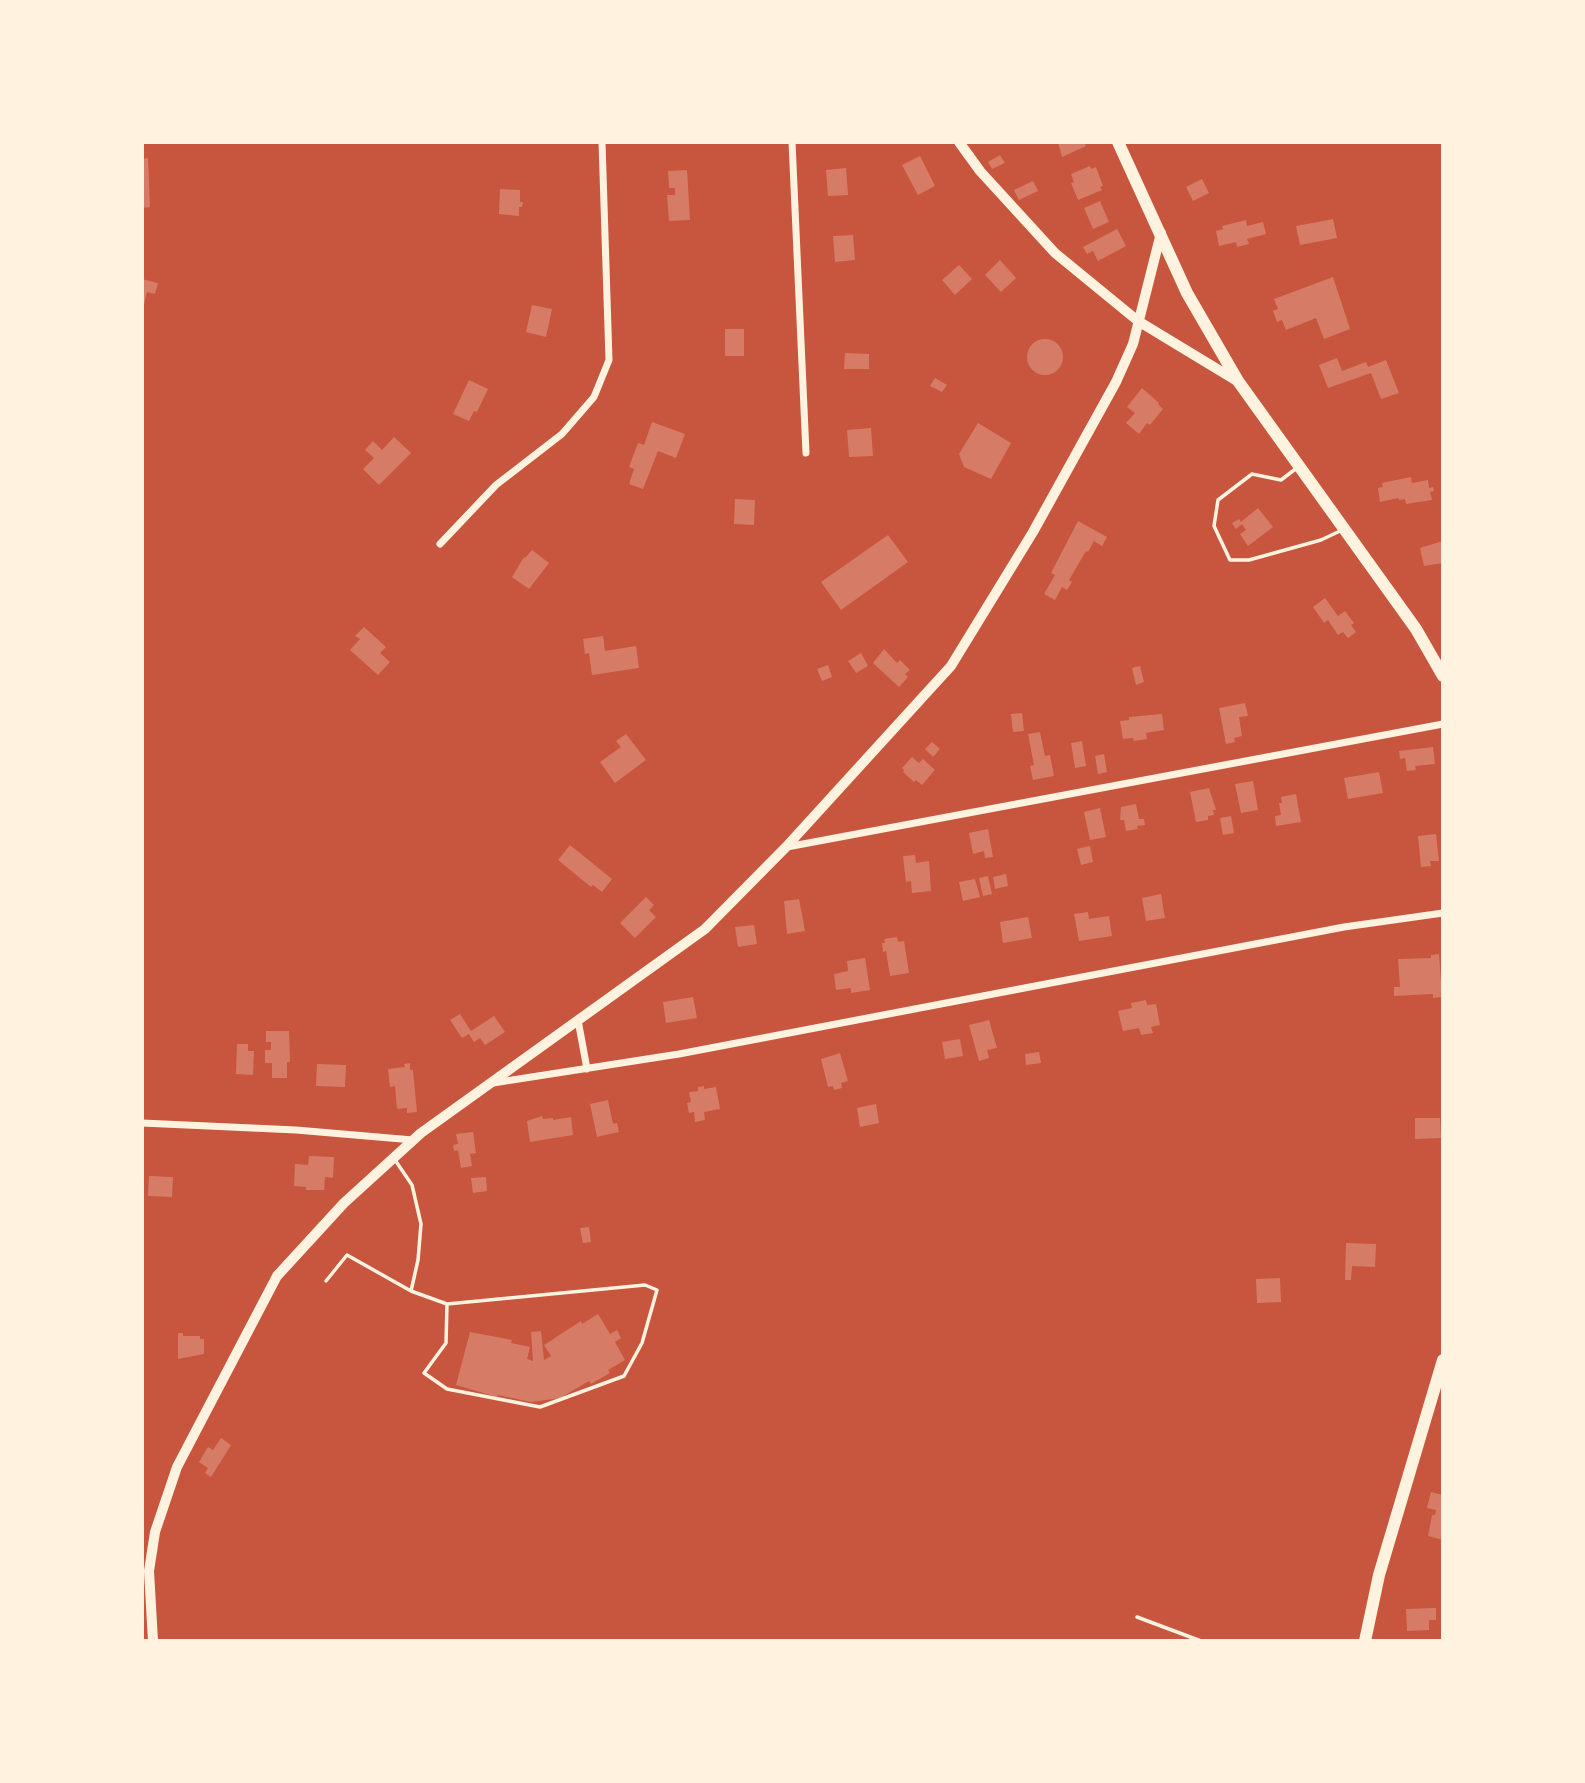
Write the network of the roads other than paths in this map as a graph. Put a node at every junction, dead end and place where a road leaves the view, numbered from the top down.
1 (602, 142) edge
2 (792, 142) edge
3 (959, 142) edge
4 (1118, 142) edge
5 (1161, 233) junction
6 (1138, 321) junction
7 (1238, 381) junction
8 (806, 453) dead end
9 (1300, 466) junction
10 (1345, 529) junction
11 (440, 544) dead end
12 (1443, 676) edge
13 (1443, 724) edge
14 (786, 847) junction
15 (1443, 913) edge
16 (578, 1020) junction
17 (587, 1069) junction
18 (489, 1083) junction
19 (142, 1123) edge
20 (414, 1140) junction
21 (394, 1158) junction
22 (326, 1281) dead end
23 (411, 1291) junction
24 (447, 1304) junction
25 (1443, 1360) edge
26 (147, 1555) edge
27 (1137, 1616) dead end
28 (153, 1641) edge
29 (1201, 1641) edge
30 (1365, 1641) edge

1 - 11 street
2 - 8 street
3 - 6 street
4 - 5 main road
5 - 6 street
5 - 7 main road
6 - 7 street
6 - 14 street
7 - 9 main road
9 - 10 main road
9 - 10 lane
10 - 12 main road
13 - 14 street
14 - 16 street
15 - 17 street
16 - 17 street
16 - 18 street
17 - 18 street
18 - 20 street
19 - 20 street
20 - 21 street
21 - 23 lane
21 - 26 street
22 - 23 lane
23 - 24 lane
24 - 24 lane
25 - 30 main road
26 - 28 street
27 - 29 lane

